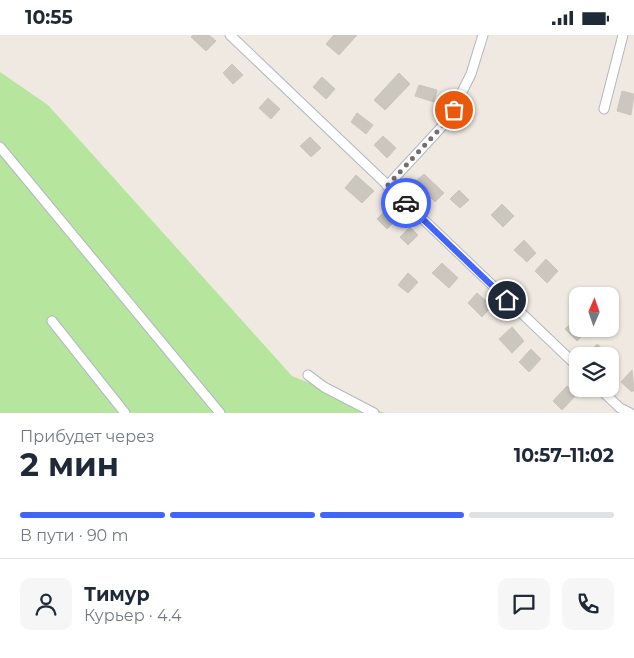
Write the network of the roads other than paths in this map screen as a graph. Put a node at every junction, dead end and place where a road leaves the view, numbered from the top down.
1 (230, 35) edge
2 (483, 35) edge
3 (623, 35) edge
4 (604, 109) dead end
5 (0, 147) edge
6 (387, 186) junction
7 (52, 321) dead end
8 (569, 358) edge
9 (308, 375) dead end
10 (608, 397) edge
11 (125, 413) edge
12 (220, 413) edge
13 (374, 413) edge
14 (630, 413) edge

1 - 6 street
2 - 6 street
3 - 4 street
5 - 12 street
6 - 8 street
7 - 11 street
9 - 13 street
10 - 14 street

